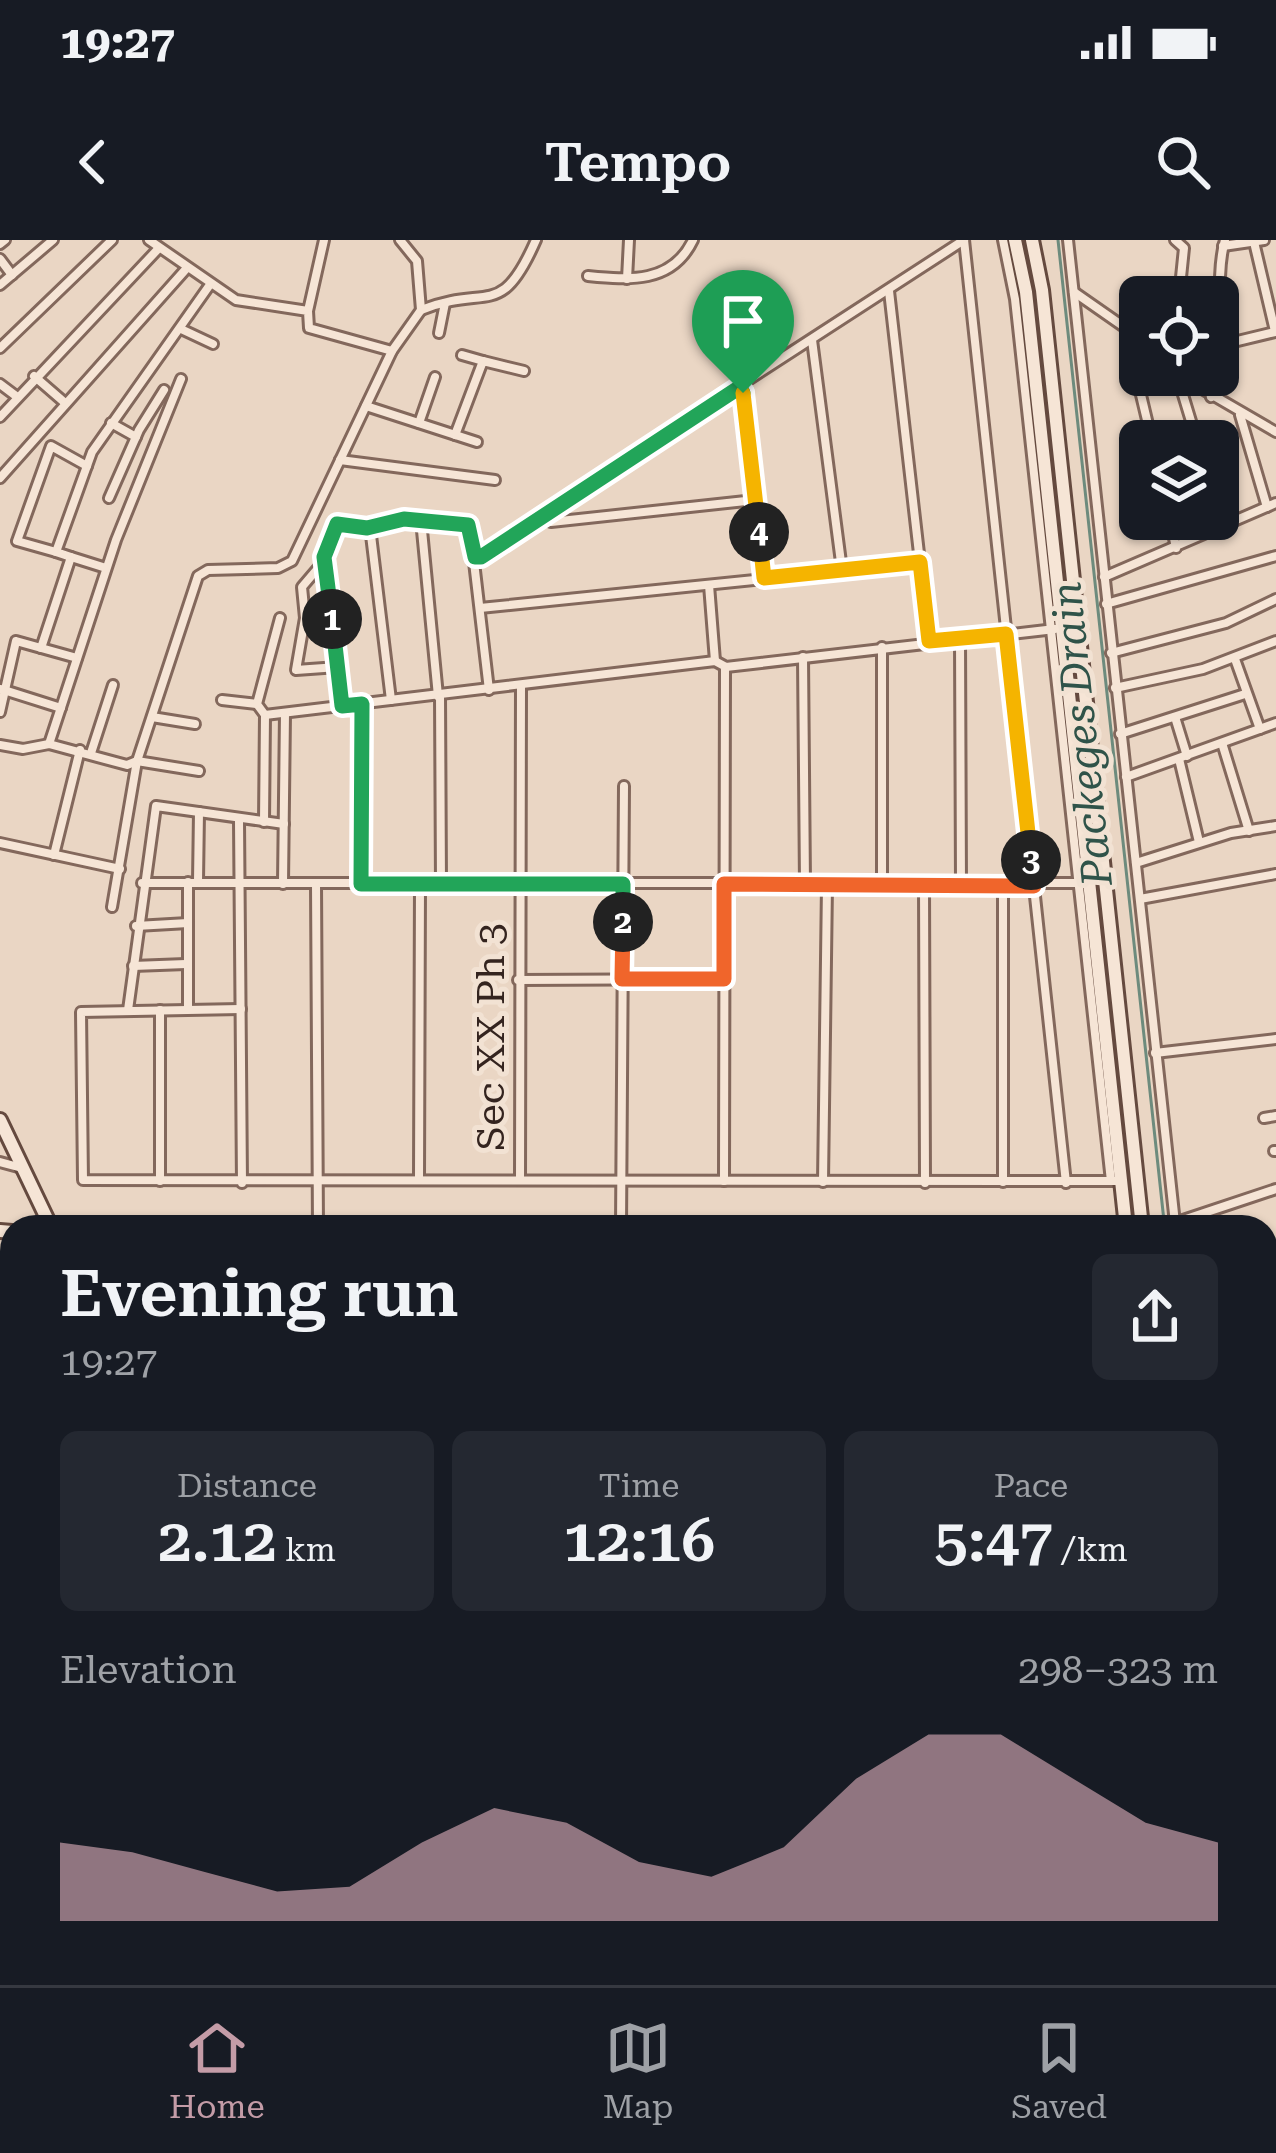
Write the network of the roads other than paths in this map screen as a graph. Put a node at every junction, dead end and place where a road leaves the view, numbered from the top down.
1 (53, 240) edge
2 (112, 240) edge
3 (149, 240) edge
4 (324, 240) edge
5 (400, 240) edge
6 (536, 240) edge
7 (629, 240) edge
8 (693, 240) edge
9 (964, 240) edge
10 (1003, 240) edge
11 (1015, 240) edge
12 (1032, 240) edge
13 (1068, 240) edge
14 (1174, 240) edge
15 (1259, 241) edge
16 (1224, 243) edge
17 (159, 248) junction
18 (0, 259) edge
19 (186, 269) junction
20 (12, 275) junction
21 (588, 276) dead end
22 (1181, 276) edge
23 (1221, 276) edge
24 (627, 279) junction
25 (0, 285) edge
26 (208, 286) junction
27 (889, 290) junction
28 (1074, 292) junction
29 (445, 303) junction
30 (308, 310) junction
31 (421, 310) junction
32 (1119, 323) edge
33 (182, 329) junction
34 (1275, 331) edge
35 (439, 333) dead end
36 (812, 340) junction
37 (1239, 341) edge
38 (213, 344) dead end
39 (0, 347) edge
40 (392, 351) junction
41 (463, 355) dead end
42 (483, 362) junction
43 (524, 371) dead end
44 (34, 375) junction
45 (435, 377) dead end
46 (182, 379) dead end
47 (0, 384) edge
48 (740, 387) junction
49 (164, 390) dead end
50 (16, 396) junction
51 (1211, 397) edge
52 (64, 402) junction
53 (366, 406) junction
54 (1239, 414) junction
55 (0, 417) edge
56 (111, 422) junction
57 (419, 423) junction
58 (1276, 432) edge
59 (454, 435) junction
60 (136, 437) junction
61 (477, 442) dead end
62 (340, 460) junction
63 (87, 466) junction
64 (494, 480) dead end
65 (1, 481) edge
66 (109, 498) dead end
67 (755, 500) junction
68 (1272, 505) edge
69 (543, 517) junction
70 (1239, 518) edge
71 (421, 520) junction
72 (370, 527) junction
73 (1175, 540) edge
74 (1193, 540) edge
75 (1177, 548) junction
76 (56, 552) junction
77 (1276, 556) edge
78 (70, 557) junction
79 (475, 557) junction
80 (325, 560) junction
81 (920, 562) junction
82 (106, 568) junction
83 (842, 570) junction
84 (1104, 577) junction
85 (764, 578) junction
86 (709, 585) junction
87 (1276, 599) edge
88 (1106, 604) junction
89 (479, 608) junction
90 (280, 618) dead end
91 (1057, 629) junction
92 (1006, 634) junction
93 (960, 639) junction
94 (929, 641) junction
95 (1276, 641) edge
96 (882, 647) junction
97 (41, 648) junction
98 (1112, 653) junction
99 (803, 657) junction
100 (77, 658) junction
101 (1234, 659) junction
102 (715, 661) junction
103 (726, 667) junction
104 (338, 668) junction
105 (113, 685) dead end
106 (521, 686) junction
107 (1115, 688) junction
108 (2, 690) edge
109 (488, 690) junction
110 (1246, 694) junction
111 (439, 696) junction
112 (222, 700) dead end
113 (391, 700) junction
114 (257, 704) junction
115 (362, 704) junction
116 (342, 706) junction
117 (61, 708) junction
118 (0, 712) edge
119 (285, 713) junction
120 (265, 715) junction
121 (152, 717) junction
122 (1175, 717) junction
123 (1276, 723) edge
124 (194, 724) dead end
125 (1260, 729) junction
126 (1120, 734) junction
127 (1222, 743) junction
128 (49, 744) junction
129 (0, 745) edge
130 (80, 750) junction
131 (91, 753) junction
132 (1183, 758) junction
133 (137, 761) junction
134 (199, 771) dead end
135 (1126, 777) junction
136 (1095, 779) junction
137 (1079, 780) junction
138 (624, 786) dead end
139 (199, 812) junction
140 (239, 821) junction
141 (264, 822) junction
142 (284, 824) junction
143 (1276, 826) edge
144 (1249, 831) junction
145 (1198, 842) junction
146 (0, 843) edge
147 (54, 855) junction
148 (1136, 863) junction
149 (120, 868) junction
150 (1276, 874) edge
151 (193, 882) junction
152 (142, 883) junction
153 (240, 884) junction
154 (283, 884) junction
155 (316, 884) junction
156 (361, 884) junction
157 (420, 884) junction
158 (441, 884) junction
159 (520, 884) junction
160 (623, 884) junction
161 (724, 884) junction
162 (961, 884) junction
163 (1084, 884) junction
164 (805, 885) junction
165 (827, 885) junction
166 (881, 885) junction
167 (924, 885) junction
168 (1004, 885) junction
169 (1034, 886) junction
170 (1140, 899) junction
171 (112, 907) dead end
172 (188, 923) junction
173 (136, 926) junction
174 (186, 964) junction
175 (133, 965) junction
176 (622, 979) junction
177 (724, 979) junction
178 (518, 980) junction
179 (241, 1009) junction
180 (128, 1010) junction
181 (160, 1010) junction
182 (188, 1010) junction
183 (1276, 1039) edge
184 (1155, 1053) junction
185 (1276, 1116) edge
186 (1264, 1118) dead end
187 (1, 1123) edge
188 (0, 1162) edge
189 (23, 1168) junction
190 (318, 1180) junction
191 (419, 1180) junction
192 (520, 1180) junction
193 (160, 1181) junction
194 (621, 1181) junction
195 (724, 1181) junction
196 (1117, 1181) junction
197 (823, 1182) junction
198 (242, 1183) junction
199 (926, 1183) junction
200 (1003, 1183) junction
201 (1066, 1183) junction
202 (1276, 1189) edge
203 (45, 1215) edge
204 (318, 1215) edge
205 (621, 1215) edge
206 (1124, 1215) edge
207 (1141, 1215) edge
208 (1173, 1215) edge
209 (1198, 1215) edge

1 - 20 street
2 - 39 street
3 - 17 street
4 - 30 street
5 - 31 street
6 - 29 street
7 - 24 street
8 - 24 street
9 - 27 street
9 - 92 street
10 - 91 street
11 - 91 main road
12 - 136 main road
13 - 28 street
14 - 22 street
15 - 16 street
15 - 34 street
16 - 23 street
17 - 19 street
17 - 44 street
18 - 20 street
19 - 26 street
19 - 52 street
20 - 25 street
21 - 24 street
26 - 30 street
26 - 33 street
27 - 36 street
27 - 81 street
28 - 32 street
28 - 84 street
29 - 31 street
29 - 35 street
30 - 40 street
31 - 40 street
33 - 38 street
33 - 56 street
34 - 37 street
36 - 48 street
36 - 83 street
40 - 53 street
41 - 42 street
42 - 43 street
42 - 59 street
44 - 50 street
44 - 52 street
45 - 57 street
46 - 82 street
47 - 50 street
48 - 67 street
48 - 69 street
49 - 60 street
50 - 55 street
51 - 54 street
52 - 65 street
53 - 57 street
53 - 62 street
54 - 58 street
54 - 68 street
56 - 60 street
56 - 63 street
57 - 59 street
59 - 61 street
60 - 66 street
62 - 64 street
62 - 121 street
63 - 76 street
63 - 76 street
67 - 69 street
67 - 85 street
68 - 70 street
69 - 79 street
71 - 72 street
71 - 79 street
71 - 111 street, Sec XX Ph 3
72 - 80 street
72 - 113 street
73 - 75 street
74 - 75 street
75 - 84 street
76 - 78 street
77 - 88 street
78 - 82 street
78 - 97 street
79 - 89 street
80 - 104 street
80 - 104 street
81 - 83 street
81 - 94 street
82 - 100 street
83 - 85 street
84 - 88 street
85 - 86 street
86 - 89 street
86 - 102 street
87 - 98 street
88 - 98 street
89 - 109 street
90 - 114 street
91 - 92 street
91 - 137 main road
91 - 163 street
92 - 93 street
92 - 169 street
93 - 94 street
93 - 162 street
94 - 96 street
95 - 101 street
96 - 99 street
96 - 166 street
97 - 100 street
97 - 108 street
98 - 107 street
99 - 103 street
99 - 164 street
100 - 117 street
101 - 107 street
101 - 110 street
102 - 103 street
102 - 106 street
103 - 161 street
104 - 116 street
105 - 131 street
106 - 109 street
106 - 159 street, Sec XX Ph 3
107 - 126 street
108 - 117 street
108 - 118 street
109 - 111 street
110 - 122 street
110 - 125 street
111 - 113 street
111 - 158 street, Sec XX Ph 3
112 - 114 street
113 - 115 street
114 - 120 street
115 - 116 street
115 - 156 street
116 - 119 street
117 - 128 street
119 - 120 street
119 - 142 street
120 - 141 street
121 - 124 street
121 - 133 street
122 - 126 street
122 - 132 street
123 - 125 street
125 - 127 street
126 - 135 street
127 - 132 street
127 - 144 street
128 - 129 street
128 - 130 street
130 - 131 street
130 - 147 street
131 - 133 street
132 - 135 street
132 - 145 street
133 - 134 street
133 - 149 street
135 - 148 street
136 - 137 main road
136 - 207 main road
137 - 163 main road
138 - 160 street
139 - 140 street
139 - 151 street
139 - 152 street
140 - 141 street
140 - 153 street
141 - 142 street
142 - 154 street
143 - 144 street
144 - 145 street
145 - 148 street
146 - 147 street
147 - 149 street
148 - 170 street
149 - 171 street
150 - 170 street
151 - 152 street
151 - 153 street
151 - 172 street
152 - 173 street
153 - 154 street
153 - 179 street
154 - 155 street
155 - 156 street
155 - 190 street
156 - 157 street
157 - 158 street
157 - 191 street
158 - 159 street
159 - 160 street
159 - 178 street, Sec XX Ph 3
160 - 161 street
160 - 176 street
161 - 164 street
161 - 177 street
162 - 167 street
162 - 168 street
163 - 169 street
163 - 196 main road
164 - 165 street
165 - 166 street
165 - 197 street
166 - 167 street
167 - 199 street
168 - 169 street
168 - 200 street
169 - 201 street
170 - 184 street
172 - 173 street
172 - 174 street
173 - 175 street
174 - 175 street
174 - 182 street
175 - 180 street
176 - 177 street
176 - 178 street
176 - 194 street
177 - 195 street
178 - 192 street, Sec XX Ph 3
179 - 182 street
179 - 198 street
180 - 181 street
180 - 193 street, Sec XX Ph 3
181 - 182 street
181 - 193 street
183 - 184 street
184 - 208 street
185 - 186 street
187 - 189 main road
188 - 189 street
189 - 203 main road
190 - 191 street, Sec XX Ph 3
190 - 198 street, Sec XX Ph 3
190 - 204 street
191 - 192 street, Sec XX Ph 3
192 - 194 street, Sec XX Ph 3
193 - 198 street, Sec XX Ph 3
194 - 195 street, Sec XX Ph 3
194 - 205 street
195 - 197 street, Sec XX Ph 3
196 - 201 street, Sec XX Ph 3
196 - 206 main road
197 - 199 street, Sec XX Ph 3
199 - 200 street, Sec XX Ph 3
200 - 201 street, Sec XX Ph 3
202 - 209 street

